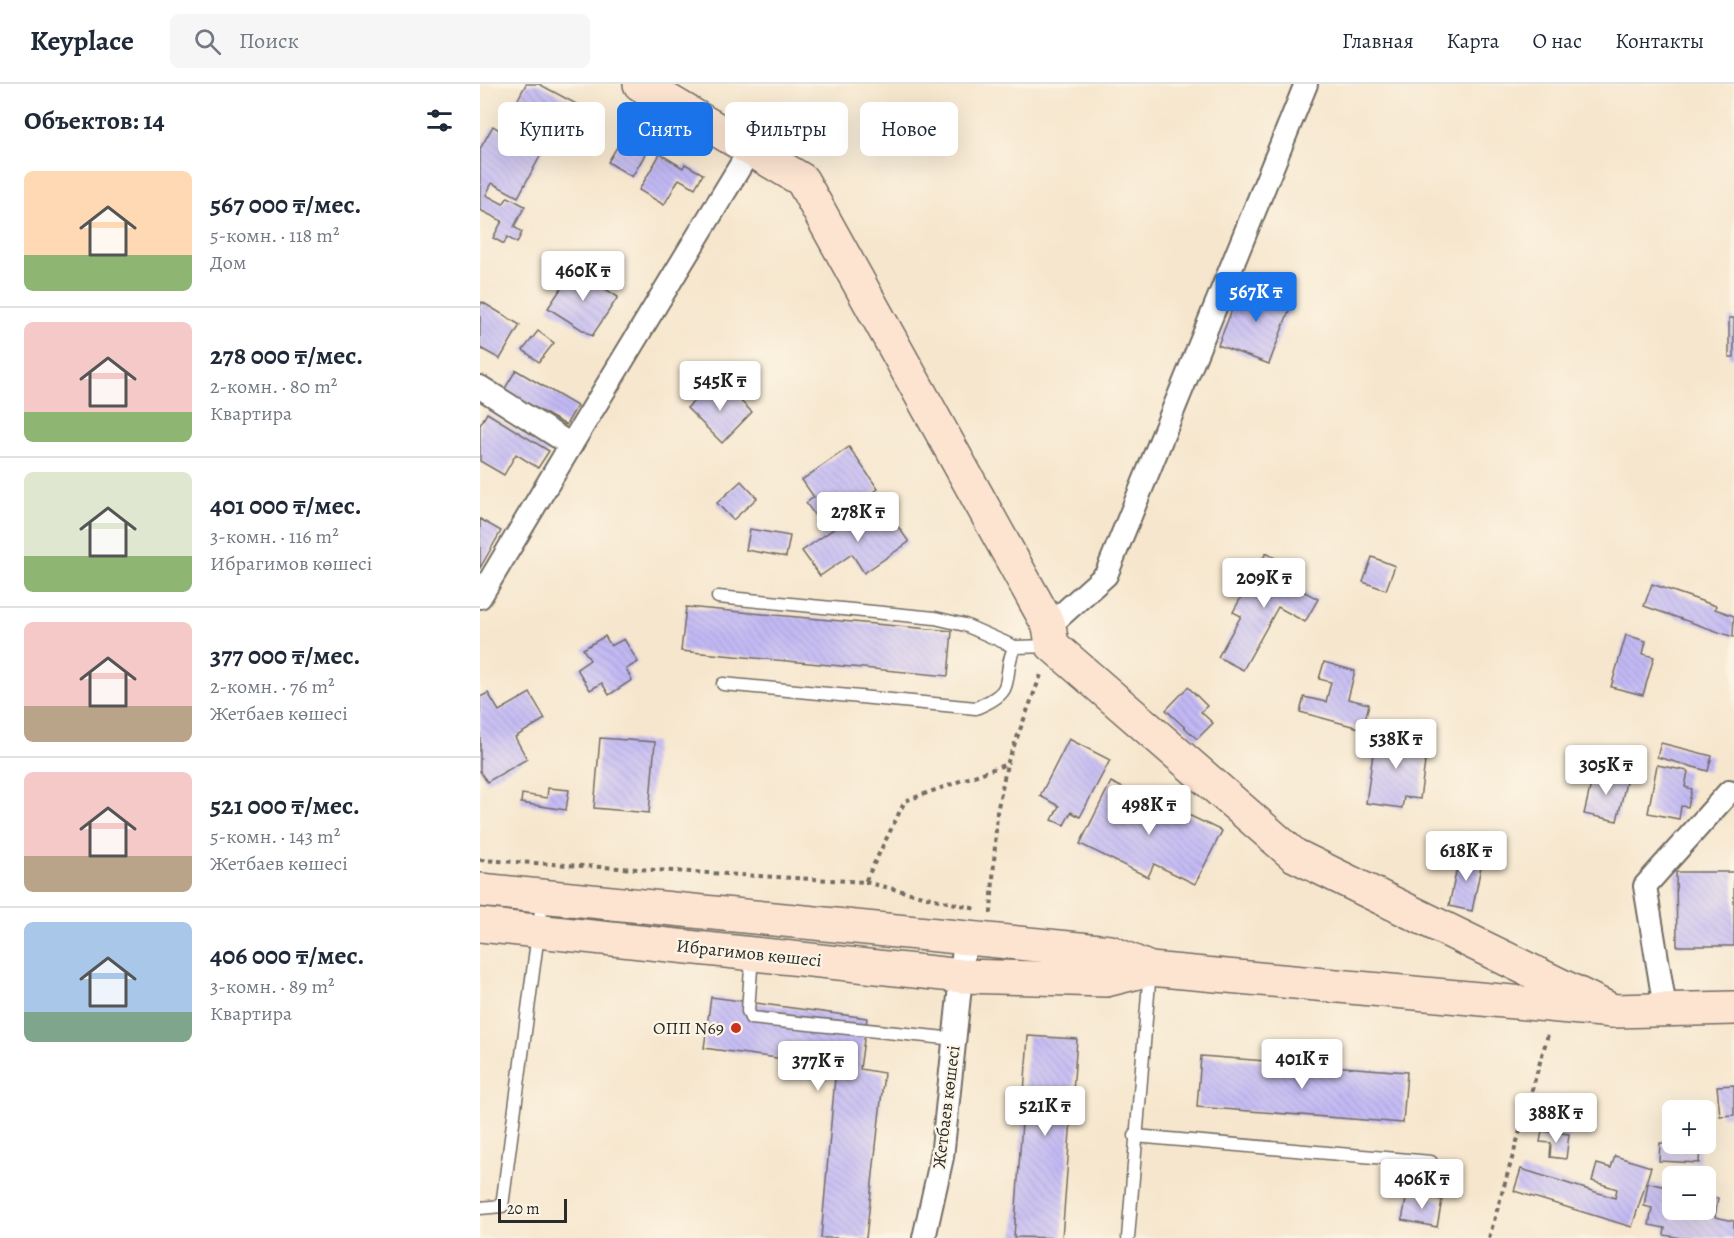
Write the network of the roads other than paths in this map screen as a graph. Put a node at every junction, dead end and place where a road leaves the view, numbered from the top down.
1 (640, 84) edge
2 (1306, 84) edge
3 (725, 135) edge
4 (746, 156) edge
5 (760, 156) edge
6 (480, 387) edge
7 (571, 445) junction
8 (480, 597) edge
9 (718, 597) dead end
10 (1050, 636) junction
11 (1015, 647) junction
12 (723, 684) dead end
13 (1729, 792) dead end
14 (480, 890) edge
15 (543, 896) junction
16 (480, 925) edge
17 (537, 931) junction
18 (965, 939) junction
19 (752, 954) junction
20 (1150, 969) junction
21 (962, 976) junction
22 (1665, 1008) junction
23 (1734, 1008) edge
24 (1613, 1011) junction
25 (955, 1039) junction
26 (1135, 1136) junction
27 (1431, 1162) dead end
28 (480, 1208) edge
29 (924, 1238) edge
30 (1128, 1238) edge

1 - 3 street
2 - 10 street
4 - 7 street
5 - 10 street
6 - 7 street
7 - 8 street
9 - 11 lane
10 - 11 lane
10 - 24 street
11 - 12 lane
13 - 22 street
14 - 15 street, Ибрагимов көшесі
15 - 17 lane
15 - 18 street, Ибрагимов көшесі
16 - 17 street, Ибрагимов көшесі
17 - 19 street, Ибрагимов көшесі
17 - 28 lane
18 - 20 street, Ибрагимов көшесі
18 - 21 street
19 - 21 street, Ибрагимов көшесі
19 - 25 lane
20 - 21 street, Ибрагимов көшесі
20 - 24 street
20 - 26 lane
21 - 25 street, Жетбаев көшесі
22 - 23 street
22 - 24 street
25 - 29 street, Жетбаев көшесі
26 - 27 lane
26 - 30 lane

